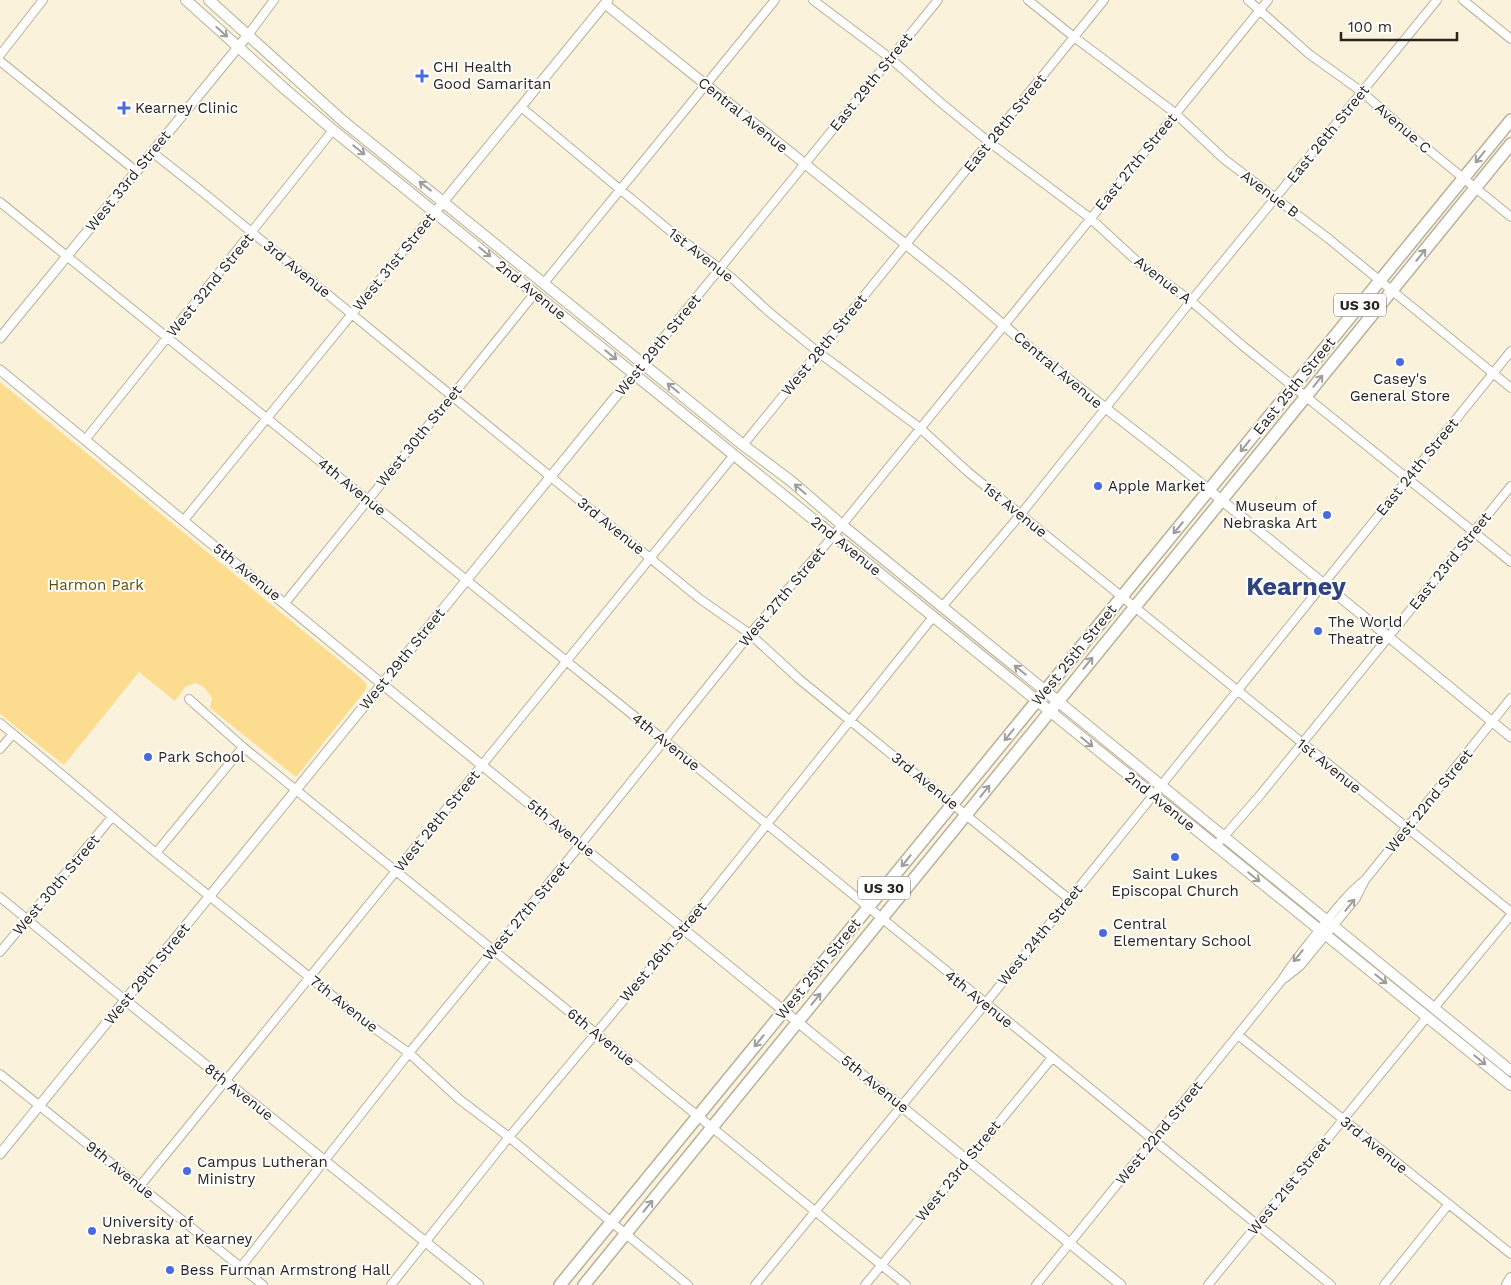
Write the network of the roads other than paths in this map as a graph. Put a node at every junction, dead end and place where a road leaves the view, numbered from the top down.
1 (43, 0) edge
2 (186, 0) edge
3 (209, 0) edge
4 (274, 0) edge
5 (775, 0) edge
6 (813, 0) edge
7 (938, 0) edge
8 (1028, 0) edge
9 (1104, 0) edge
10 (1248, 0) edge
11 (1268, 0) edge
12 (1437, 0) edge
13 (1463, 0) edge
14 (606, 2) edge
15 (1260, 10) junction
16 (248, 35) junction
17 (1074, 37) junction
18 (1511, 39) edge
19 (238, 47) junction
20 (0, 56) edge
21 (890, 58) junction
22 (0, 61) edge
23 (706, 85) junction
24 (1362, 92) junction
25 (521, 107) junction
26 (1175, 113) junction
27 (1511, 120) edge
28 (334, 130) junction
29 (989, 142) junction
30 (1511, 144) edge
31 (152, 152) junction
32 (804, 164) junction
33 (136, 171) junction
34 (1463, 179) junction
35 (1475, 188) junction
36 (621, 190) junction
37 (1276, 198) junction
38 (444, 201) junction
39 (0, 202) edge
40 (435, 212) junction
41 (1511, 217) edge
42 (1090, 218) junction
43 (252, 232) junction
44 (905, 246) junction
45 (67, 256) junction
46 (720, 269) junction
47 (1379, 281) junction
48 (544, 282) junction
49 (1391, 290) junction
50 (535, 293) junction
51 (1191, 301) junction
52 (352, 314) junction
53 (1004, 325) junction
54 (0, 338) edge
55 (167, 338) junction
56 (1511, 351) edge
57 (818, 352) junction
58 (643, 363) junction
59 (0, 370) edge
60 (1493, 373) junction
61 (634, 374) junction
62 (1293, 387) junction
63 (1511, 388) edge
64 (452, 396) junction
65 (1305, 396) junction
66 (1104, 408) junction
67 (267, 418) junction
68 (920, 428) junction
69 (85, 440) junction
70 (743, 445) junction
71 (734, 455) junction
72 (550, 477) junction
73 (1408, 479) junction
74 (1511, 486) edge
75 (1209, 491) junction
76 (368, 500) junction
77 (1221, 500) junction
78 (1021, 514) junction
79 (184, 520) junction
80 (842, 525) junction
81 (1474, 533) junction
82 (833, 536) junction
83 (651, 558) junction
84 (1511, 562) edge
85 (467, 580) junction
86 (1324, 583) junction
87 (1122, 597) junction
88 (285, 603) junction
89 (942, 606) junction
90 (1134, 607) junction
91 (933, 617) junction
92 (750, 634) junction
93 (1389, 636) junction
94 (567, 661) junction
95 (382, 684) junction
96 (1045, 691) junction
97 (1237, 691) junction
98 (1511, 698) edge
99 (189, 699) dead end
100 (1037, 701) junction
101 (1058, 701) junction
102 (1049, 711) junction
103 (850, 721) junction
104 (1492, 721) junction
105 (0, 723) edge
106 (13, 734) junction
107 (1511, 736) edge
108 (665, 741) junction
109 (1302, 744) junction
110 (243, 747) junction
111 (0, 749) edge
112 (483, 764) junction
113 (1161, 785) junction
114 (296, 790) junction
115 (1153, 795) junction
116 (953, 804) junction
117 (966, 814) junction
118 (112, 817) junction
119 (767, 825) junction
120 (1407, 828) junction
121 (1224, 836) junction
122 (581, 844) junction
123 (1216, 846) junction
124 (156, 853) junction
125 (396, 871) junction
126 (210, 896) junction
127 (0, 897) edge
128 (1069, 899) junction
129 (868, 908) junction
130 (1511, 913) edge
131 (27, 919) junction
132 (881, 919) junction
133 (1330, 924) junction
134 (684, 928) junction
135 (1322, 932) junction
136 (494, 950) junction
137 (0, 952) edge
138 (310, 977) junction
139 (125, 1000) junction
140 (985, 1004) junction
141 (1434, 1008) junction
142 (784, 1010) junction
143 (1427, 1017) junction
144 (798, 1021) junction
145 (596, 1033) junction
146 (1238, 1035) junction
147 (409, 1053) junction
148 (1052, 1058) junction
149 (1511, 1070) edge
150 (0, 1074) edge
151 (225, 1082) junction
152 (1511, 1085) edge
153 (40, 1106) junction
154 (902, 1106) junction
155 (698, 1116) junction
156 (1343, 1120) junction
157 (712, 1127) junction
158 (510, 1137) junction
159 (1153, 1140) junction
160 (0, 1154) edge
161 (968, 1159) junction
162 (325, 1160) junction
163 (140, 1186) junction
164 (1448, 1205) junction
165 (816, 1211) junction
166 (611, 1222) junction
167 (1258, 1225) junction
168 (625, 1234) junction
169 (426, 1242) junction
170 (1070, 1243) junction
171 (1511, 1254) edge
172 (881, 1265) junction
173 (241, 1267) junction
174 (1511, 1278) edge
175 (263, 1285) edge
176 (391, 1285) edge
177 (480, 1285) edge
178 (561, 1285) edge
179 (584, 1285) edge
180 (688, 1285) edge
181 (755, 1285) edge
182 (865, 1285) edge
183 (906, 1285) edge
184 (1036, 1285) edge
185 (1121, 1285) edge
186 (1208, 1285) edge
187 (1331, 1285) edge
188 (1384, 1285) edge
189 (1507, 1285) edge

1 - 20 street
2 -> 19 main road, 2nd Avenue
3 - 16 main road, 2nd Avenue
4 - 16 street, West 33rd Street
5 - 23 street
6 - 21 street, Avenue A
7 - 21 street, East 29th Street
8 - 17 street, Avenue B
9 - 17 street, East 28th Street
10 - 15 street, Avenue C
11 - 15 street, East 27th Street
12 - 24 street, East 26th Street
13 - 18 street
14 - 23 street, Central Avenue
14 - 25 street, West 31st Street
15 - 24 street, Avenue C
15 - 26 street, East 27th Street
16 - 19 street, West 33rd Street
38 -> 16 main road, 2nd Avenue
17 - 26 street, Avenue B
17 - 29 street, East 28th Street
19 - 28 main road, 2nd Avenue
19 - 31 street, West 33rd Street
21 - 29 street, Avenue A
21 - 32 street, East 29th Street
22 - 33 street
23 - 32 street, Central Avenue
23 - 36 street
24 - 34 street, Avenue C
24 - 37 street, East 26th Street
25 - 36 street, 1st Avenue
25 - 38 street, West 31st Street
26 - 37 street, Avenue B
26 - 42 street, East 27th Street
27 -> 34 main road, East 25th Street / US 30
28 -> 40 main road, 2nd Avenue
28 - 43 street, West 32nd Street
29 - 42 street, Avenue A
29 - 44 street, East 28th Street
30 - 35 main road, East 25th Street / US 30
31 - 33 street, West 33rd Street
31 - 43 street, 3rd Avenue
32 - 44 street, Central Avenue
32 - 46 street, West 29th Street
33 - 45 street, West 33rd Street
34 - 35 street, Avenue C
34 - 47 main road, East 25th Street / US 30
35 - 41 street, Avenue C
49 -> 35 main road, East 25th Street / US 30
36 - 46 street, 1st Avenue
36 - 48 street
37 - 47 street, Avenue B
37 - 51 street, East 26th Street
38 - 40 street, West 31st Street
38 - 48 main road, 2nd Avenue
39 - 45 street, 4th Avenue
40 -> 50 main road, 2nd Avenue
40 - 52 street, West 31st Street
42 - 51 street, Avenue A
42 - 53 street, East 27th Street
43 - 52 street, 3rd Avenue
43 - 55 street, West 32nd Street
44 - 53 street, Central Avenue
44 - 57 street, West 28th Street
45 - 54 street, West 33rd Street
45 - 55 street, 4th Avenue
46 - 57 street, 1st Avenue
46 - 58 street, West 29th Street
47 - 49 street, Avenue B
47 - 62 main road, East 25th Street / US 30
48 - 58 main road, 2nd Avenue
49 - 60 street, Avenue B
65 -> 49 main road, East 25th Street / US 30
50 -> 61 main road, 2nd Avenue
50 - 64 street, West 30th Street
51 - 62 street, Avenue A
51 - 66 street, East 26th Street
52 - 64 street, 3rd Avenue
52 - 67 street, West 31st Street
53 - 66 street, Central Avenue
53 - 68 street, West 27th Street
55 - 67 street, 4th Avenue
55 - 69 street, West 32nd Street
56 - 60 street, East 24th Street
57 - 68 street, 1st Avenue
57 - 70 street, West 28th Street
58 - 61 street, West 29th Street
70 -> 58 main road, 2nd Avenue
59 - 69 street, 5th Avenue
60 - 63 street, Avenue B
60 - 73 street, East 24th Street
61 - 71 main road, 2nd Avenue
61 - 72 street, West 29th Street
62 - 65 street, Avenue A
62 -> 75 main road, East 25th Street / US 30
64 - 72 street, 3rd Avenue
64 - 76 street, West 30th Street
65 - 73 street, Avenue A
65 - 77 main road, East 25th Street / US 30
66 - 75 street, Central Avenue
66 - 78 street
67 - 76 street, 4th Avenue
67 - 79 street, West 31st Street
68 - 78 street, 1st Avenue
68 - 80 street, West 27th Street
69 - 79 street, 5th Avenue
80 -> 70 main road, 2nd Avenue
71 - 82 main road, 2nd Avenue
71 - 83 street, West 28th Street
72 - 83 street, 3rd Avenue
72 - 85 street, West 29th Street
73 - 81 street, Avenue A
73 - 86 street, East 24th Street
74 - 81 street, East 23rd Street
75 - 77 street, Central Avenue
75 -> 87 main road, West 25th Street / US 30
76 - 85 street, 4th Avenue
76 - 88 street, West 30th Street
77 - 86 street, Central Avenue
77 - 90 main road, West 25th Street / US 30
78 - 87 street, 1st Avenue
78 - 89 street
79 - 88 street, 5th Avenue
80 - 82 street, West 27th Street
80 - 89 main road, 2nd Avenue
81 - 84 street, Avenue A
81 - 93 street, East 23rd Street
82 - 91 main road, 2nd Avenue
82 - 92 street, West 27th Street
83 - 92 street, 3rd Avenue
83 - 94 street, West 28th Street
85 - 94 street, 4th Avenue
85 - 95 street, West 29th Street
86 - 93 street, Central Avenue
86 - 97 street, West 24th Street
87 - 90 street, 1st Avenue
87 - 96 main road, West 25th Street / US 30
88 - 95 street, 5th Avenue
96 -> 89 main road, 2nd Avenue
90 - 97 street, 1st Avenue
101 -> 90 main road, West 25th Street / US 30
91 - 100 main road, 2nd Avenue
91 - 103 street, West 26th Street
92 - 103 street, 3rd Avenue
92 - 108 street, West 27th Street
93 - 104 street, Central Avenue
93 - 109 street
94 - 108 street, 4th Avenue
94 - 112 street, West 28th Street
95 - 112 street, 5th Avenue
95 - 114 street, West 29th Street
96 - 100 main road, West 25th Street / US 30
96 - 101 main road, 2nd Avenue
97 - 109 street, 1st Avenue
97 - 113 street, West 24th Street
98 - 104 street, West 22nd Street
99 - 110 street, 6th Avenue
100 - 102 main road, 2nd Avenue
100 -> 116 main road, West 25th Street / US 30
101 - 102 main road, West 25th Street / US 30
101 - 113 main road, 2nd Avenue
102 -> 115 main road, 2nd Avenue
117 -> 102 main road, West 25th Street / US 30
103 - 116 street, 3rd Avenue
103 - 119 street, West 26th Street
104 - 107 street, Central Avenue
104 - 120 street, West 22nd Street
105 - 106 street, 7th Avenue
106 - 111 street
106 - 118 street, 7th Avenue
108 - 119 street, 4th Avenue
108 - 122 street, West 27th Street
109 - 120 street, 1st Avenue
109 - 121 street
110 - 114 street, 6th Avenue
110 - 124 street
112 - 122 street, 5th Avenue
112 - 125 street, West 28th Street
113 - 115 street, West 24th Street
113 - 121 main road, 2nd Avenue
114 - 125 street, 6th Avenue
114 - 126 street, West 29th Street
115 - 123 main road, 2nd Avenue
115 - 128 street, West 24th Street
116 - 117 street, 3rd Avenue
116 -> 129 main road, West 25th Street / US 30
117 - 128 street, 3rd Avenue
117 - 132 main road, West 25th Street / US 30
118 - 124 street, 7th Avenue
118 - 131 street, West 30th Street
119 - 129 street, 4th Avenue
119 - 134 street, West 26th Street
120 - 130 street, 1st Avenue
120 - 133 street, West 22nd Street
121 - 123 street
121 - 133 main road, 2nd Avenue
122 - 134 street, 5th Avenue
122 - 136 street, West 27th Street
123 -> 135 main road, 2nd Avenue
124 - 126 street, 7th Avenue
125 - 136 street, 6th Avenue
125 - 138 street, West 28th Street
126 - 138 street, 7th Avenue
126 - 139 street, West 29th Street
127 - 131 street, 8th Avenue
128 - 140 street, West 24th Street
129 - 132 street, 4th Avenue
129 - 142 main road, West 25th Street / US 30
130 - 141 street
131 - 137 street, West 30th Street
131 - 139 street, 8th Avenue
132 - 140 street, 4th Avenue
144 -> 132 main road, West 25th Street / US 30
133 - 135 street, West 22nd Street
133 - 141 main road, 2nd Avenue
134 - 142 street, 5th Avenue
134 - 145 street, West 26th Street
135 -> 143 main road, 2nd Avenue
135 - 146 street, West 22nd Street
136 - 145 street, 6th Avenue
136 - 147 street, West 27th Street
138 - 147 street, 7th Avenue
138 - 151 street, West 28th Street
139 - 151 street, 8th Avenue
139 - 153 street, West 29th Street
140 - 148 street, 4th Avenue
140 - 154 street, West 24th Street
141 - 149 main road, 2nd Avenue
142 - 144 street, 5th Avenue
142 -> 155 main road, West 25th Street / US 30
143 -> 152 main road, 2nd Avenue
143 - 156 street, West 21st Street
144 - 154 street, 5th Avenue
144 - 157 main road, West 25th Street / US 30
145 - 155 street, 6th Avenue
145 - 158 street, West 26th Street
146 - 156 street, 3rd Avenue
146 - 159 street, West 22nd Street
147 - 158 street, 7th Avenue
147 - 162 street, West 27th Street
148 - 159 street, 4th Avenue
148 - 161 street, West 23rd Street
150 - 153 street, 9th Avenue
151 - 162 street, 8th Avenue
151 - 163 street, West 28th Street
153 - 160 street, West 29th Street
153 - 163 street, 9th Avenue
154 - 161 street, 5th Avenue
154 - 165 street, West 24th Street
155 - 157 street, 6th Avenue
155 - 166 main road, West 25th Street / US 30
156 - 164 street, 3rd Avenue
156 - 167 street, West 21st Street
157 - 165 street, 6th Avenue
168 -> 157 main road, West 25th Street / US 30
158 - 166 street, 7th Avenue
158 - 169 street, West 26th Street
159 - 167 street, 4th Avenue
159 - 170 street, West 22nd Street
161 - 170 street, 5th Avenue
161 - 172 street, West 23rd Street
162 - 169 street, 8th Avenue
162 - 173 street, West 27th Street
163 - 173 street, 9th Avenue
164 - 171 street, 3rd Avenue
164 - 188 street
165 - 172 street, 6th Avenue
165 - 181 street, West 24th Street
166 - 168 street, 7th Avenue
166 - 178 main road, West 25th Street / US 30
167 - 186 street, West 21st Street
167 - 187 street, 4th Avenue
168 - 179 main road, West 25th Street / US 30
168 - 180 street, 7th Avenue
169 - 176 street, West 26th Street
169 - 177 street, 8th Avenue
170 - 184 street, West 22nd Street
170 - 185 street, 5th Avenue
172 - 182 street, West 23rd Street
172 - 183 street, 6th Avenue
173 - 175 street, 9th Avenue
174 - 189 main road

